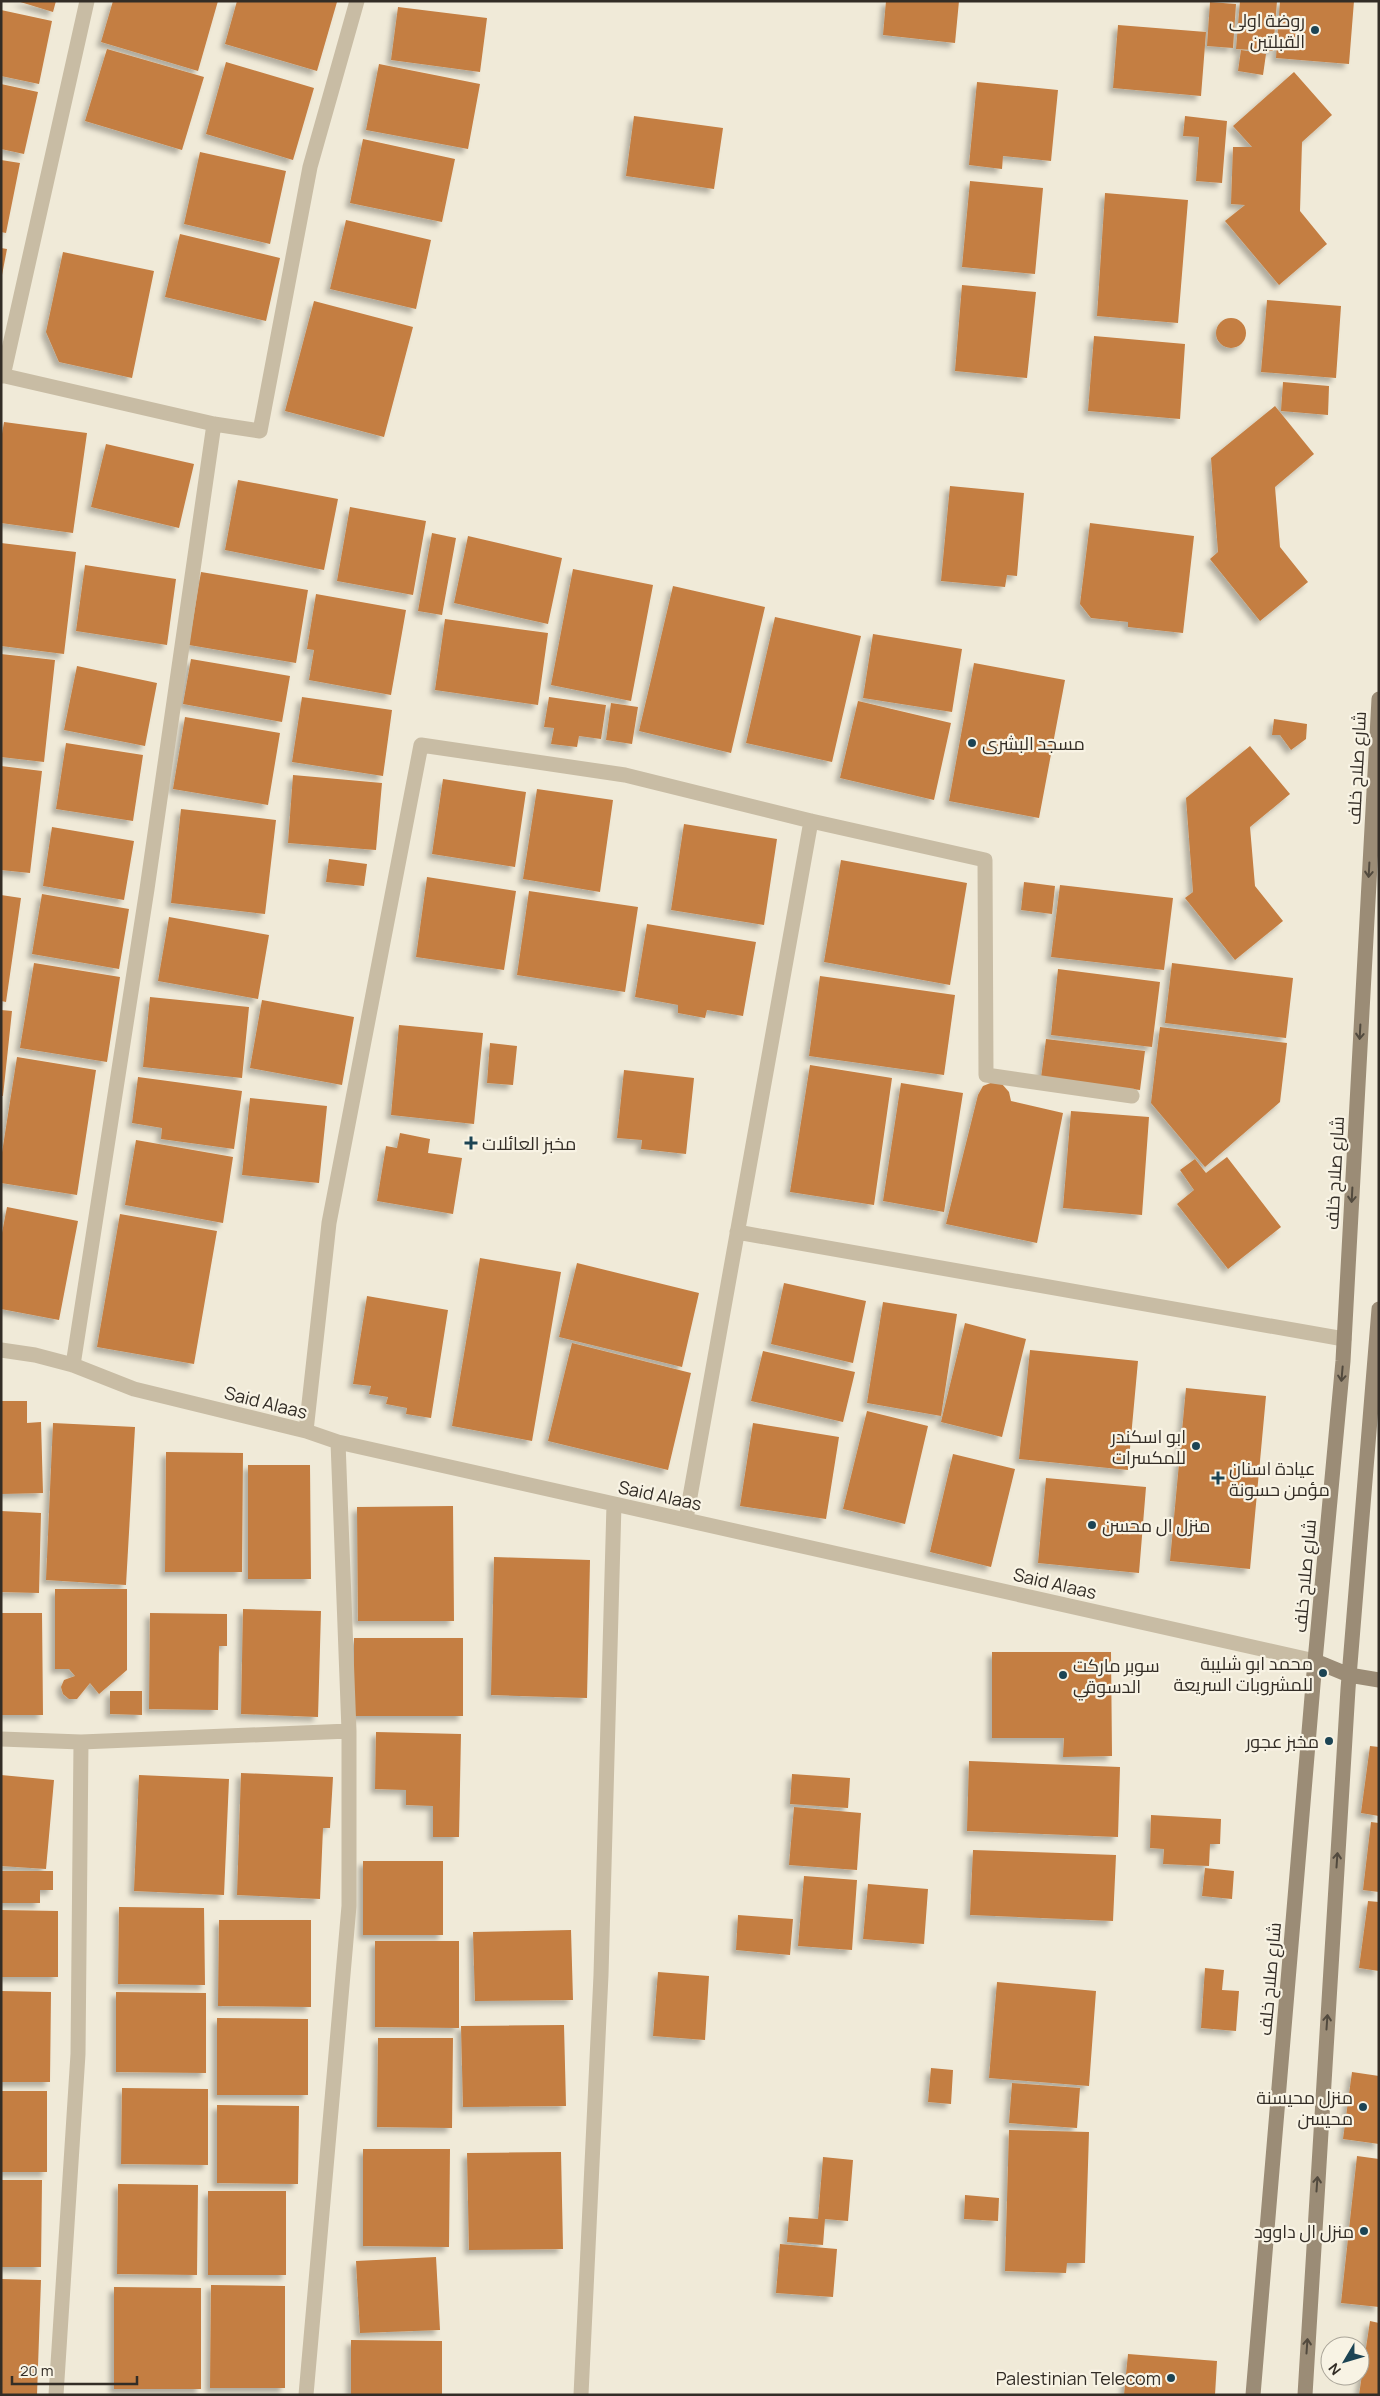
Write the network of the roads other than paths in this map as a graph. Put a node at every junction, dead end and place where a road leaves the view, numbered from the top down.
1 (87, 1) edge
2 (357, 1) edge
3 (2, 375) edge
4 (214, 424) junction
5 (1379, 699) edge
6 (811, 821) junction
7 (1132, 1096) dead end
8 (738, 1232) junction
9 (1379, 1309) edge
10 (1344, 1338) junction
11 (1, 1350) edge
12 (73, 1365) junction
13 (306, 1431) junction
14 (338, 1442) junction
15 (614, 1504) junction
16 (686, 1519) junction
17 (1315, 1661) junction
18 (1349, 1675) junction
19 (1379, 1680) edge
20 (349, 1731) junction
21 (1, 1739) edge
22 (81, 1742) junction
23 (56, 2395) edge
24 (306, 2395) edge
25 (581, 2395) edge
26 (1253, 2395) edge
27 (1305, 2395) edge

1 - 3 street
2 - 4 street
3 - 4 street
4 - 12 street
5 -> 10 main road, شارع صلاح خلف
6 - 7 street
6 - 8 street
6 - 13 street
8 - 10 street
8 - 16 street
9 - 18 main road
10 -> 17 main road, شارع صلاح خلف
11 - 12 street, Said Alaas
12 - 13 street, Said Alaas
13 - 14 street, Said Alaas
14 - 15 street, Said Alaas
14 - 20 street
15 - 16 street, Said Alaas
15 - 25 street
16 - 17 street, Said Alaas
17 - 18 main road
17 - 26 main road, شارع صلاح خلف
18 - 19 main road
27 -> 18 main road
20 - 22 street
20 - 24 street
21 - 22 street
22 - 23 street

